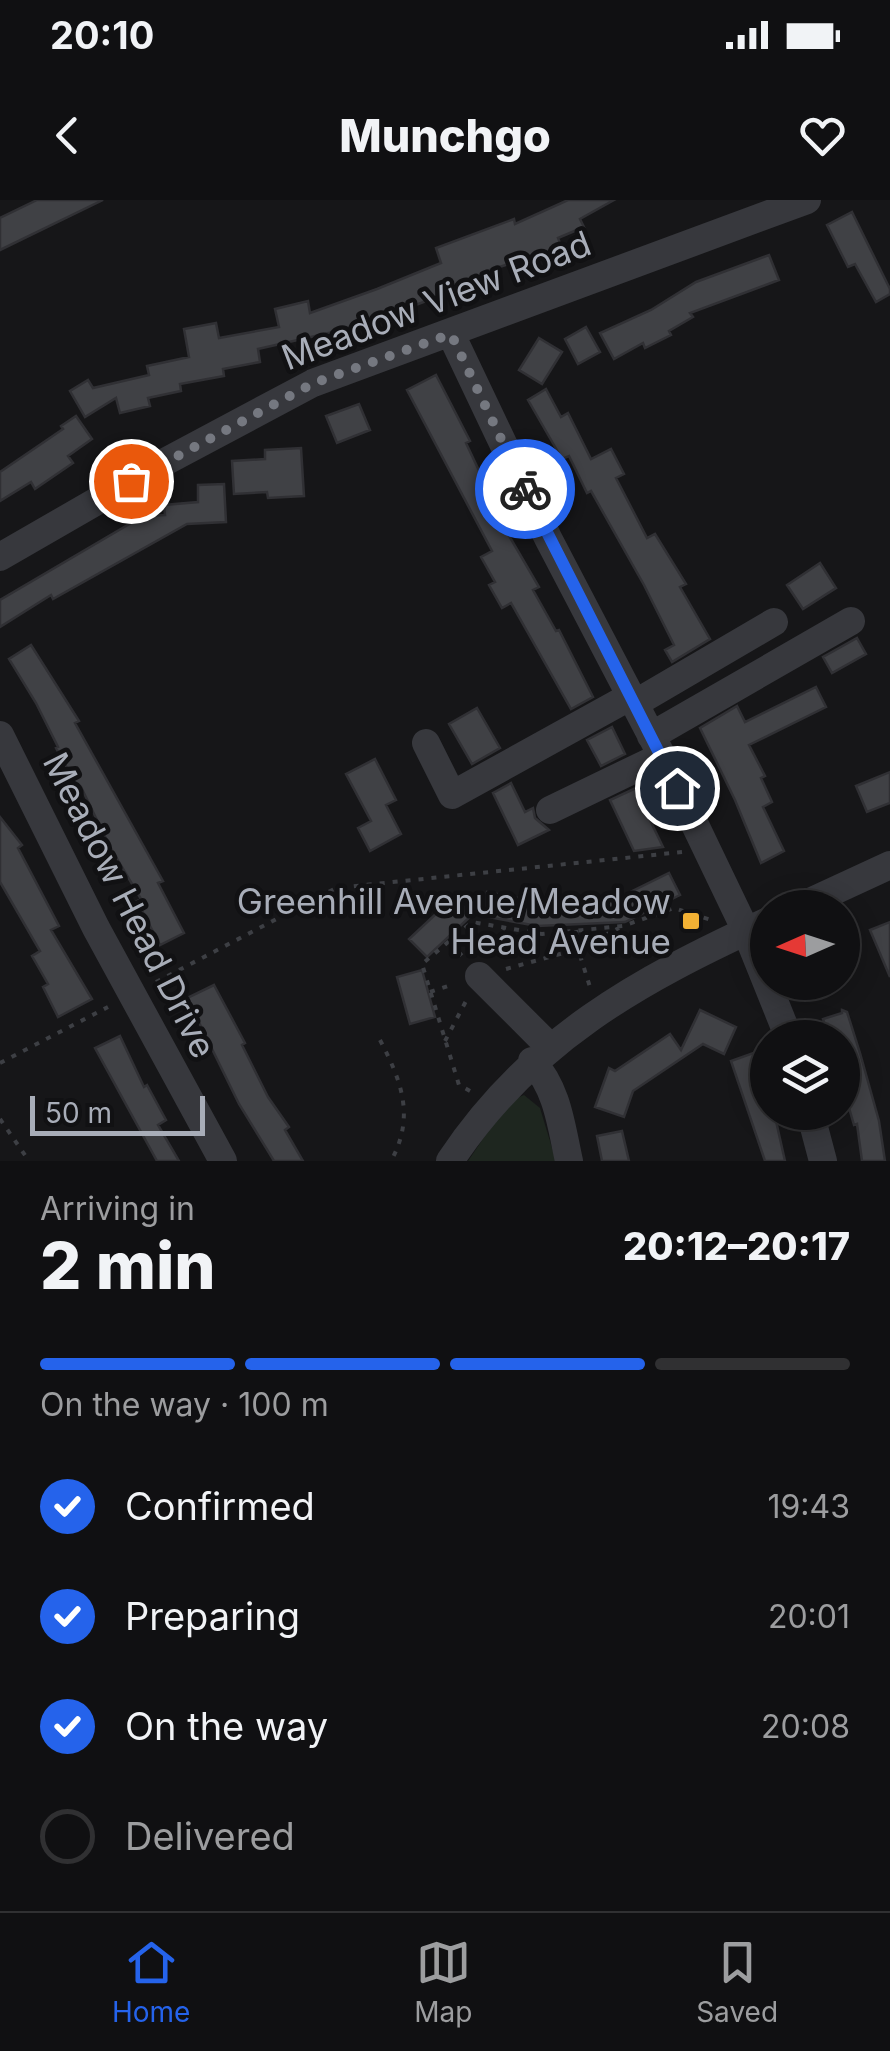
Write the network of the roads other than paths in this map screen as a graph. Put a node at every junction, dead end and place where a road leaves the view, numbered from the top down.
1 (807, 200) edge
2 (451, 334) junction
3 (0, 557) edge
4 (774, 622) dead end
5 (851, 622) dead end
6 (632, 700) junction
7 (0, 735) edge
8 (426, 743) dead end
9 (656, 746) junction
10 (550, 810) dead end
11 (890, 865) edge
12 (837, 890) edge
13 (750, 916) edge
14 (750, 929) edge
15 (479, 976) road end
16 (542, 1055) junction
17 (815, 1130) edge
18 (223, 1161) edge
19 (450, 1161) edge
20 (569, 1161) edge
21 (823, 1161) edge

1 - 2 street, Meadow View Road
2 - 3 street, Meadow View Road
2 - 6 street
4 - 6 street
5 - 9 street
6 - 8 street
6 - 9 street
7 - 18 street, Meadow Head Drive
9 - 10 street
9 - 13 street
11 - 12 street
14 - 16 street
15 - 16 street
16 - 19 street
16 - 20 street
17 - 21 street

